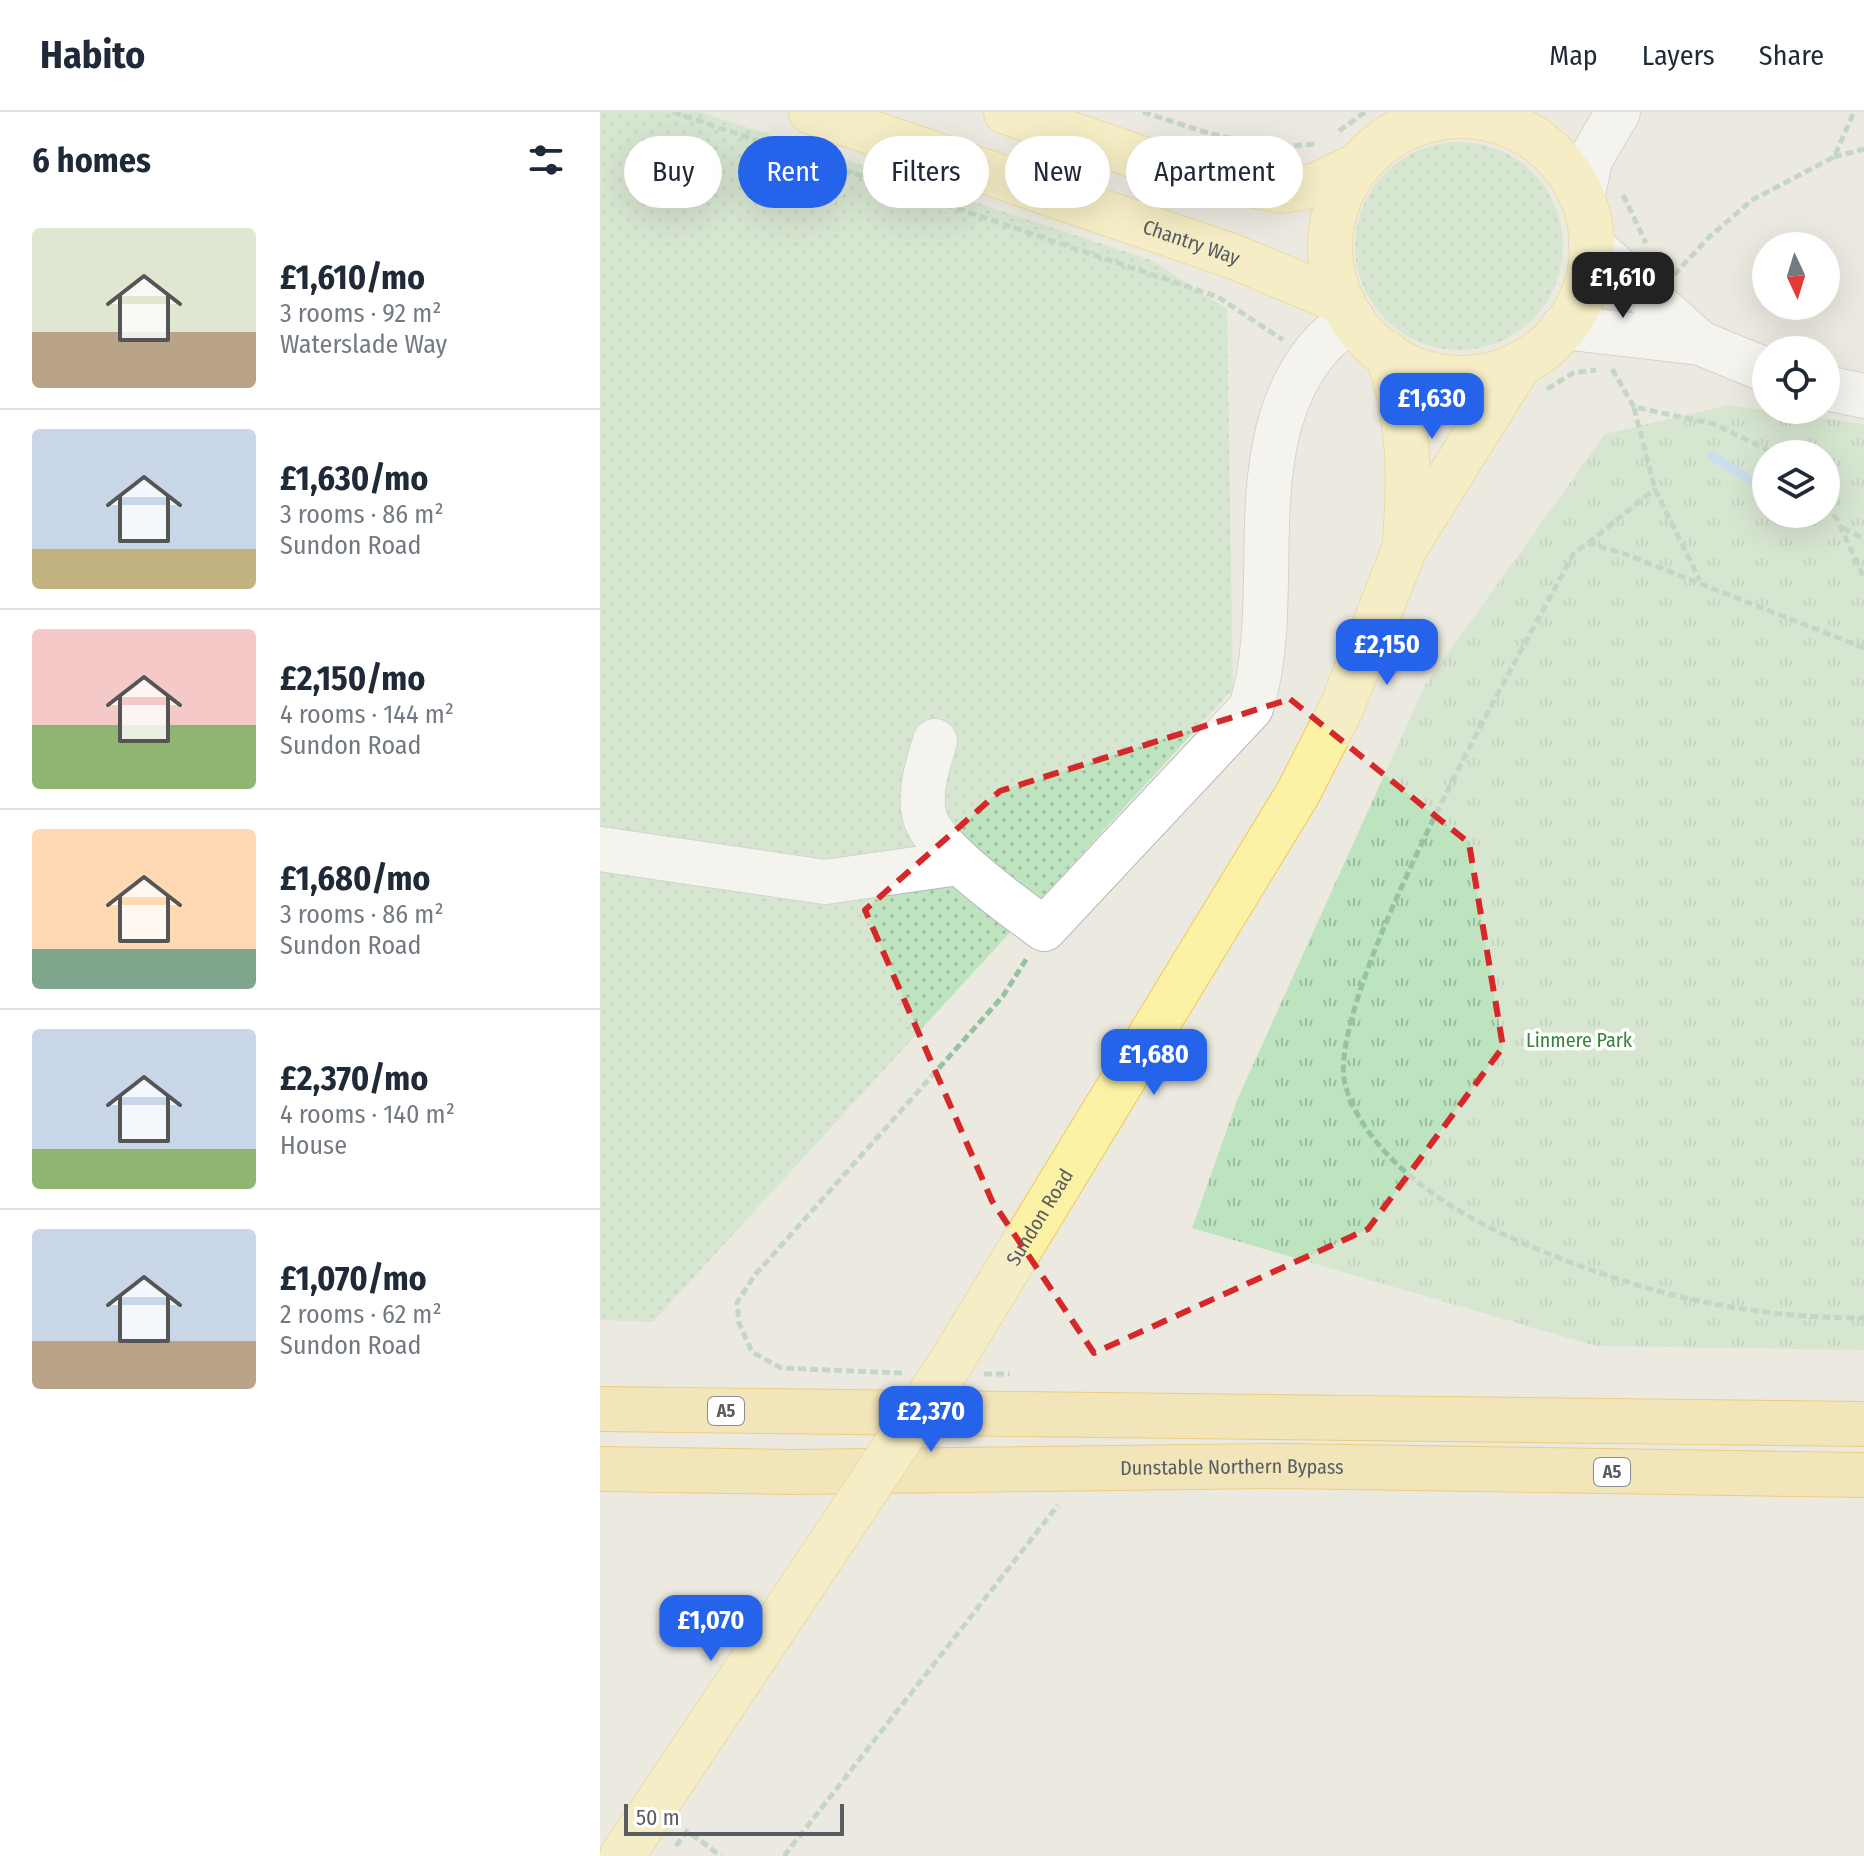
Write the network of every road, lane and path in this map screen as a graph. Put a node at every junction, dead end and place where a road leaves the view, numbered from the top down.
1 (673, 112) edge
2 (811, 112) edge
3 (1006, 112) edge
4 (1143, 112) edge
5 (1365, 112) edge
6 (1618, 112) edge
7 (1854, 112) edge
8 (1483, 114) edge
9 (1338, 148) junction
10 (1864, 149) edge
11 (1834, 157) junction
12 (1603, 188) junction
13 (1591, 245) junction
14 (1651, 251) dead end
15 (1665, 270) dead end
16 (1347, 310) junction
17 (1563, 327) junction
18 (1700, 343) junction
19 (1290, 345) dead end
20 (1387, 353) junction
21 (1752, 364) edge
22 (1516, 370) junction
23 (1612, 372) dead end
24 (1840, 391) edge
25 (1864, 396) edge
26 (1634, 407) junction
27 (1752, 442) edge
28 (1655, 489) junction
29 (1840, 525) edge
30 (1842, 528) junction
31 (1864, 539) edge
32 (1588, 543) junction
33 (1405, 548) junction
34 (1864, 578) edge
35 (1700, 582) junction
36 (1864, 648) edge
37 (935, 741) dead end
38 (600, 849) edge
39 (958, 863) junction
40 (1044, 929) junction
41 (1864, 1318) edge
42 (959, 1369) junction
43 (905, 1373) dead end
44 (1017, 1374) dead end
45 (600, 1409) edge
46 (1864, 1424) edge
47 (600, 1469) edge
48 (1864, 1475) edge
49 (1062, 1498) dead end
50 (687, 1831) dead end
51 (622, 1856) edge
52 (721, 1856) edge
53 (784, 1856) edge

1 - 19 path
2 - 16 main road, Chantry Way
3 - 9 main road
4 - 9 path
5 - 9 path
6 - 12 street
7 - 11 path
8 - 9 main road
8 - 12 main road
9 - 16 main road
10 - 11 path
11 - 15 path
12 - 13 main road
12 - 14 path
13 - 17 main road
13 - 18 street
16 - 20 main road
16 - 40 street
17 - 18 street
17 - 22 main road
18 - 21 street
20 - 22 main road
20 - 33 main road, Sundon Road
22 - 33 main road, Sundon Road
23 - 26 path
24 - 25 street
26 - 27 path
26 - 28 path
28 - 32 path
28 - 35 path
29 - 30 path
30 - 31 path
30 - 34 path
32 - 35 path
32 - 41 path
33 - 42 main road, Sundon Road
35 - 36 path
37 - 39 street
38 - 39 street
39 - 40 street
40 - 43 path
42 - 44 path
42 - 51 main road, Sundon Road, bridge
45 - 46 highway, A5
47 - 48 highway, Dunstable Northern Bypass / A5
49 - 53 path
50 - 52 path

